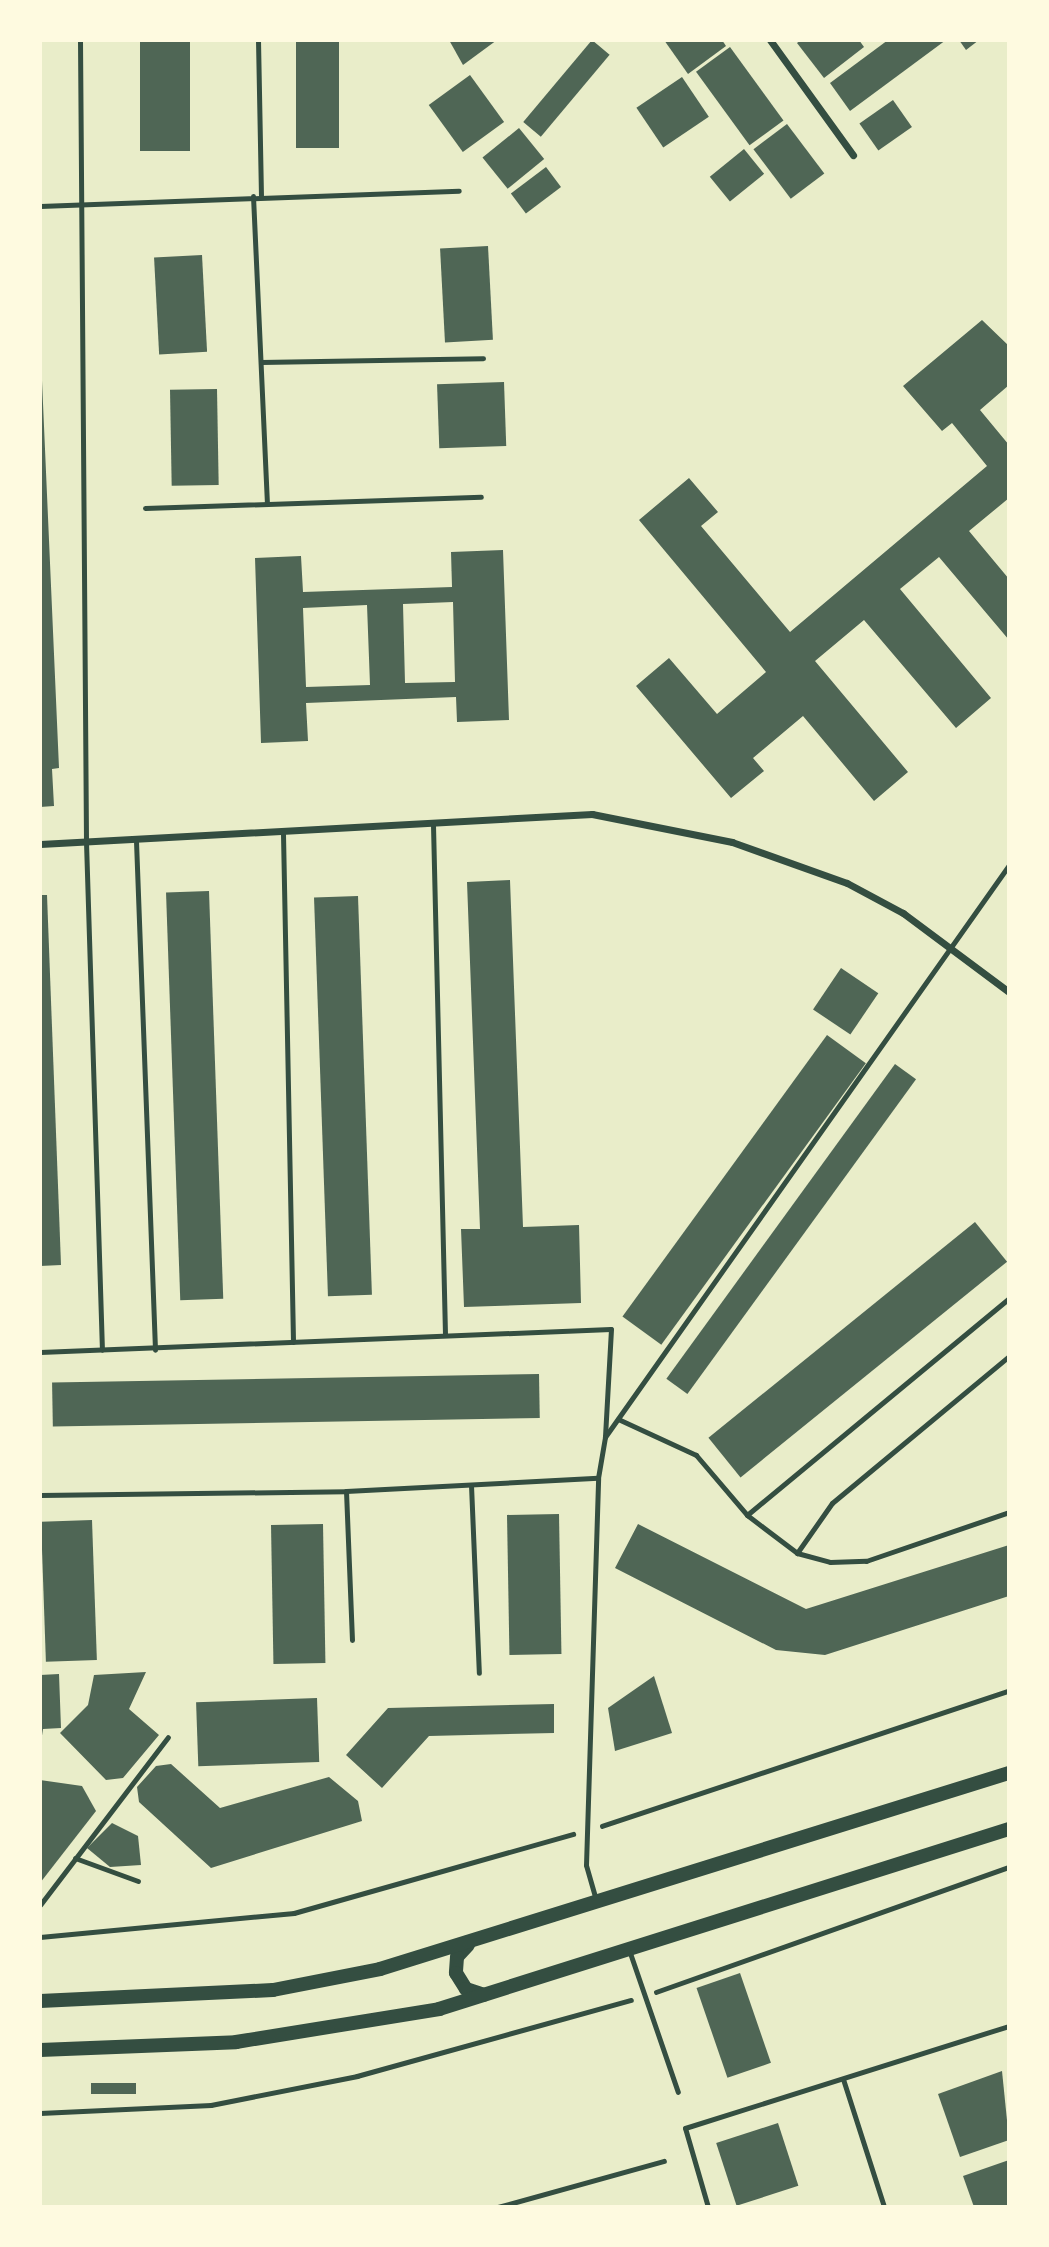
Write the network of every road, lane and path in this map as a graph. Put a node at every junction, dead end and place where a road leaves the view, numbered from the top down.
1 (80, 40) edge
2 (258, 40) edge
3 (770, 40) edge
4 (853, 155) dead end
5 (460, 191) dead end
6 (261, 195) junction
7 (253, 196) junction
8 (82, 203) junction
9 (40, 206) edge
10 (483, 358) dead end
11 (261, 362) junction
12 (481, 497) dead end
13 (267, 504) junction
14 (145, 508) dead end
15 (432, 825) junction
16 (283, 834) junction
17 (136, 841) junction
18 (86, 842) junction
19 (40, 844) edge
20 (1009, 864) edge
21 (953, 949) junction
22 (1009, 992) edge
23 (1009, 1298) edge
24 (445, 1335) junction
25 (293, 1342) junction
26 (155, 1349) junction
27 (102, 1350) junction
28 (40, 1352) edge
29 (1009, 1356) edge
30 (618, 1419) junction
31 (605, 1437) junction
32 (598, 1478) junction
33 (471, 1485) junction
34 (346, 1491) junction
35 (40, 1495) edge
36 (1009, 1512) edge
37 (747, 1515) junction
38 (797, 1553) junction
39 (352, 1640) dead end
40 (479, 1673) dead end
41 (1009, 1691) edge
42 (168, 1737) dead end
43 (1009, 1773) edge
44 (1009, 1829) edge
45 (588, 1830) junction
46 (75, 1858) junction
47 (1009, 1867) edge
48 (138, 1881) dead end
49 (597, 1904) junction
50 (40, 1905) edge
51 (40, 1937) edge
52 (469, 1944) junction
53 (629, 1950) junction
54 (485, 1996) junction
55 (645, 1996) junction
56 (40, 2001) edge
57 (1009, 2026) edge
58 (40, 2050) edge
59 (843, 2079) junction
60 (678, 2092) dead end
61 (40, 2113) edge
62 (664, 2161) dead end
63 (498, 2207) edge
64 (708, 2207) edge
65 (884, 2207) edge

1 - 8 lane
2 - 6 lane
3 - 4 street
5 - 6 lane
6 - 7 lane
7 - 8 lane
7 - 11 lane
8 - 9 lane
8 - 18 lane
10 - 11 lane
11 - 13 lane
12 - 13 lane
13 - 14 lane
15 - 16 street
15 - 21 street
15 - 24 lane
16 - 17 street
16 - 25 lane
17 - 18 street
17 - 26 lane
18 - 19 street
18 - 27 lane
20 - 21 lane
21 - 22 street
21 - 30 lane
23 - 37 lane
24 - 25 lane
24 - 31 lane
25 - 26 lane
26 - 27 lane
27 - 28 lane
29 - 38 lane
30 - 31 lane
30 - 37 lane
31 - 32 lane
32 - 33 lane
32 - 45 lane
33 - 34 lane
33 - 40 lane
34 - 35 lane
34 - 39 lane
36 - 38 lane
37 - 38 lane
41 - 45 path
42 - 46 lane
43 - 49 main road
44 - 53 main road
45 - 49 lane
45 - 51 path
46 - 48 lane
46 - 50 lane
47 - 55 path
49 - 52 main road
52 - 54 main road
52 - 56 main road
53 - 54 main road
53 - 55 lane
54 - 58 main road
55 - 60 lane
55 - 61 path
57 - 59 lane
59 - 64 lane
59 - 65 lane
62 - 63 path

